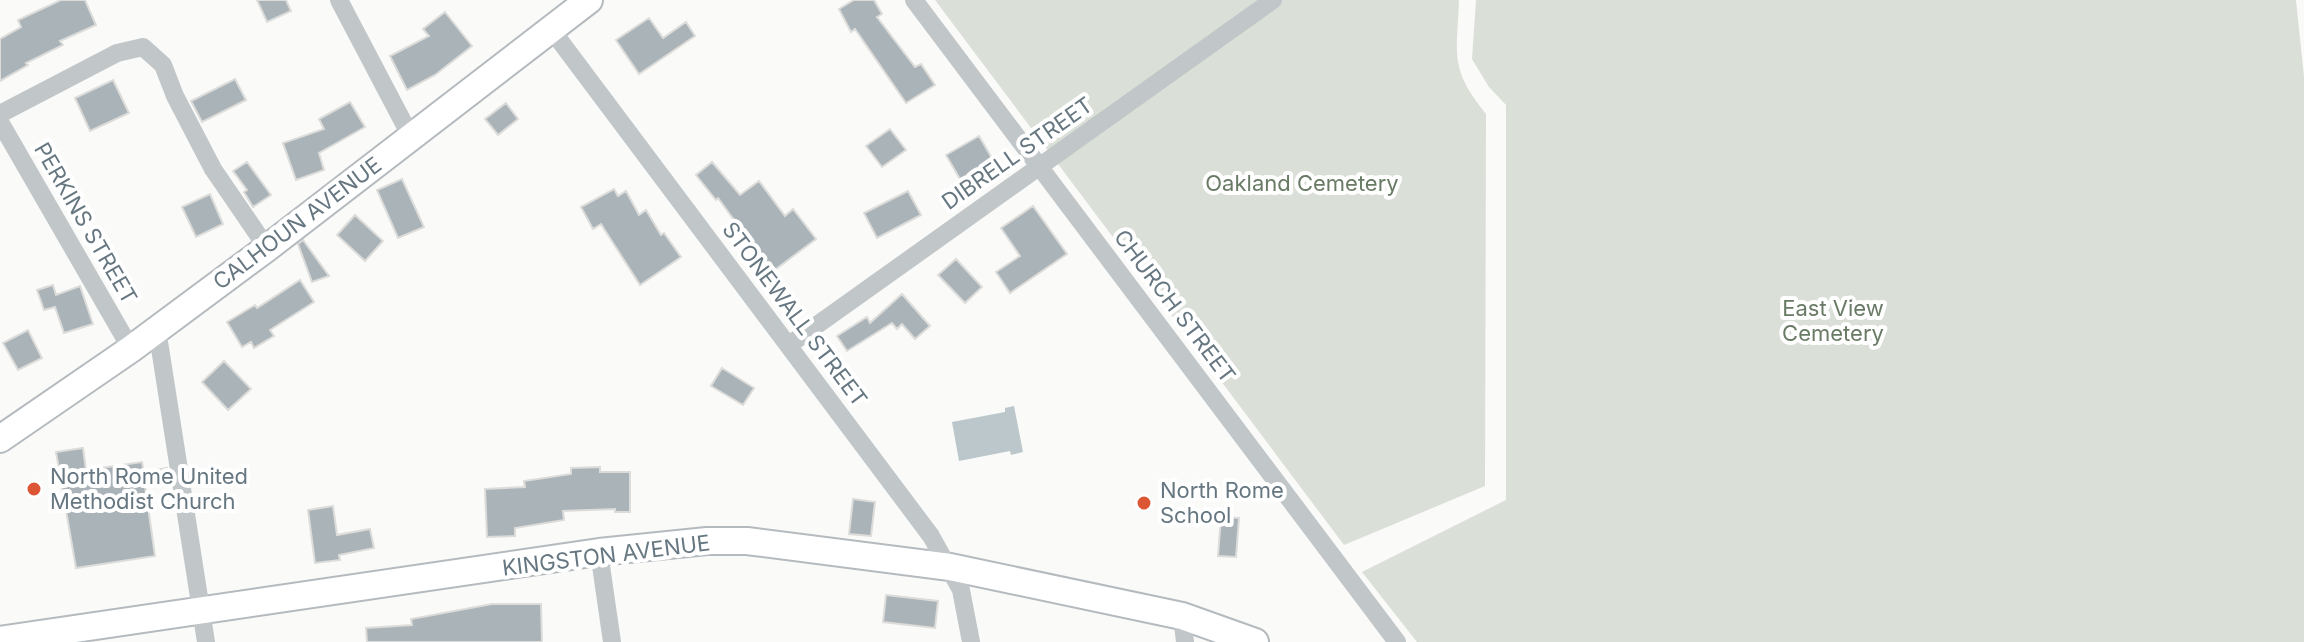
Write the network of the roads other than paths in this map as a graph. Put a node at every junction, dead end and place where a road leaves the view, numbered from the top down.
1 (339, 0) edge
2 (589, 0) edge
3 (914, 0) edge
4 (1273, 0) edge
5 (551, 29) junction
6 (0, 114) edge
7 (0, 122) edge
8 (411, 137) junction
9 (1040, 167) junction
10 (267, 248) junction
11 (157, 329) junction
12 (789, 345) junction
13 (131, 349) junction
14 (0, 439) edge
15 (599, 552) junction
16 (950, 567) junction
17 (201, 612) junction
18 (1183, 629) edge
19 (0, 640) edge
20 (206, 642) edge
21 (612, 642) edge
22 (971, 642) edge
23 (1255, 642) edge
24 (1397, 642) edge

1 - 8 street
2 - 5 street, CALHOUN AVENUE
3 - 9 street, CHURCH STREET
4 - 9 street, DIBRELL STREET
5 - 8 street, CALHOUN AVENUE
5 - 12 street, STONEWALL STREET
6 - 10 street
7 - 13 street, PERKINS STREET
8 - 10 street, CALHOUN AVENUE
9 - 12 street, DIBRELL STREET
9 - 24 street, CHURCH STREET
10 - 11 street, CALHOUN AVENUE
11 - 13 street, CALHOUN AVENUE
11 - 17 street
12 - 16 street, STONEWALL STREET
13 - 14 street, CALHOUN AVENUE
15 - 16 street, KINGSTON AVENUE
15 - 17 street, KINGSTON AVENUE
15 - 21 street
16 - 18 street, KINGSTON AVENUE
16 - 22 street, STONEWALL STREET
17 - 19 street, KINGSTON AVENUE
17 - 20 street
18 - 23 street, KINGSTON AVENUE

